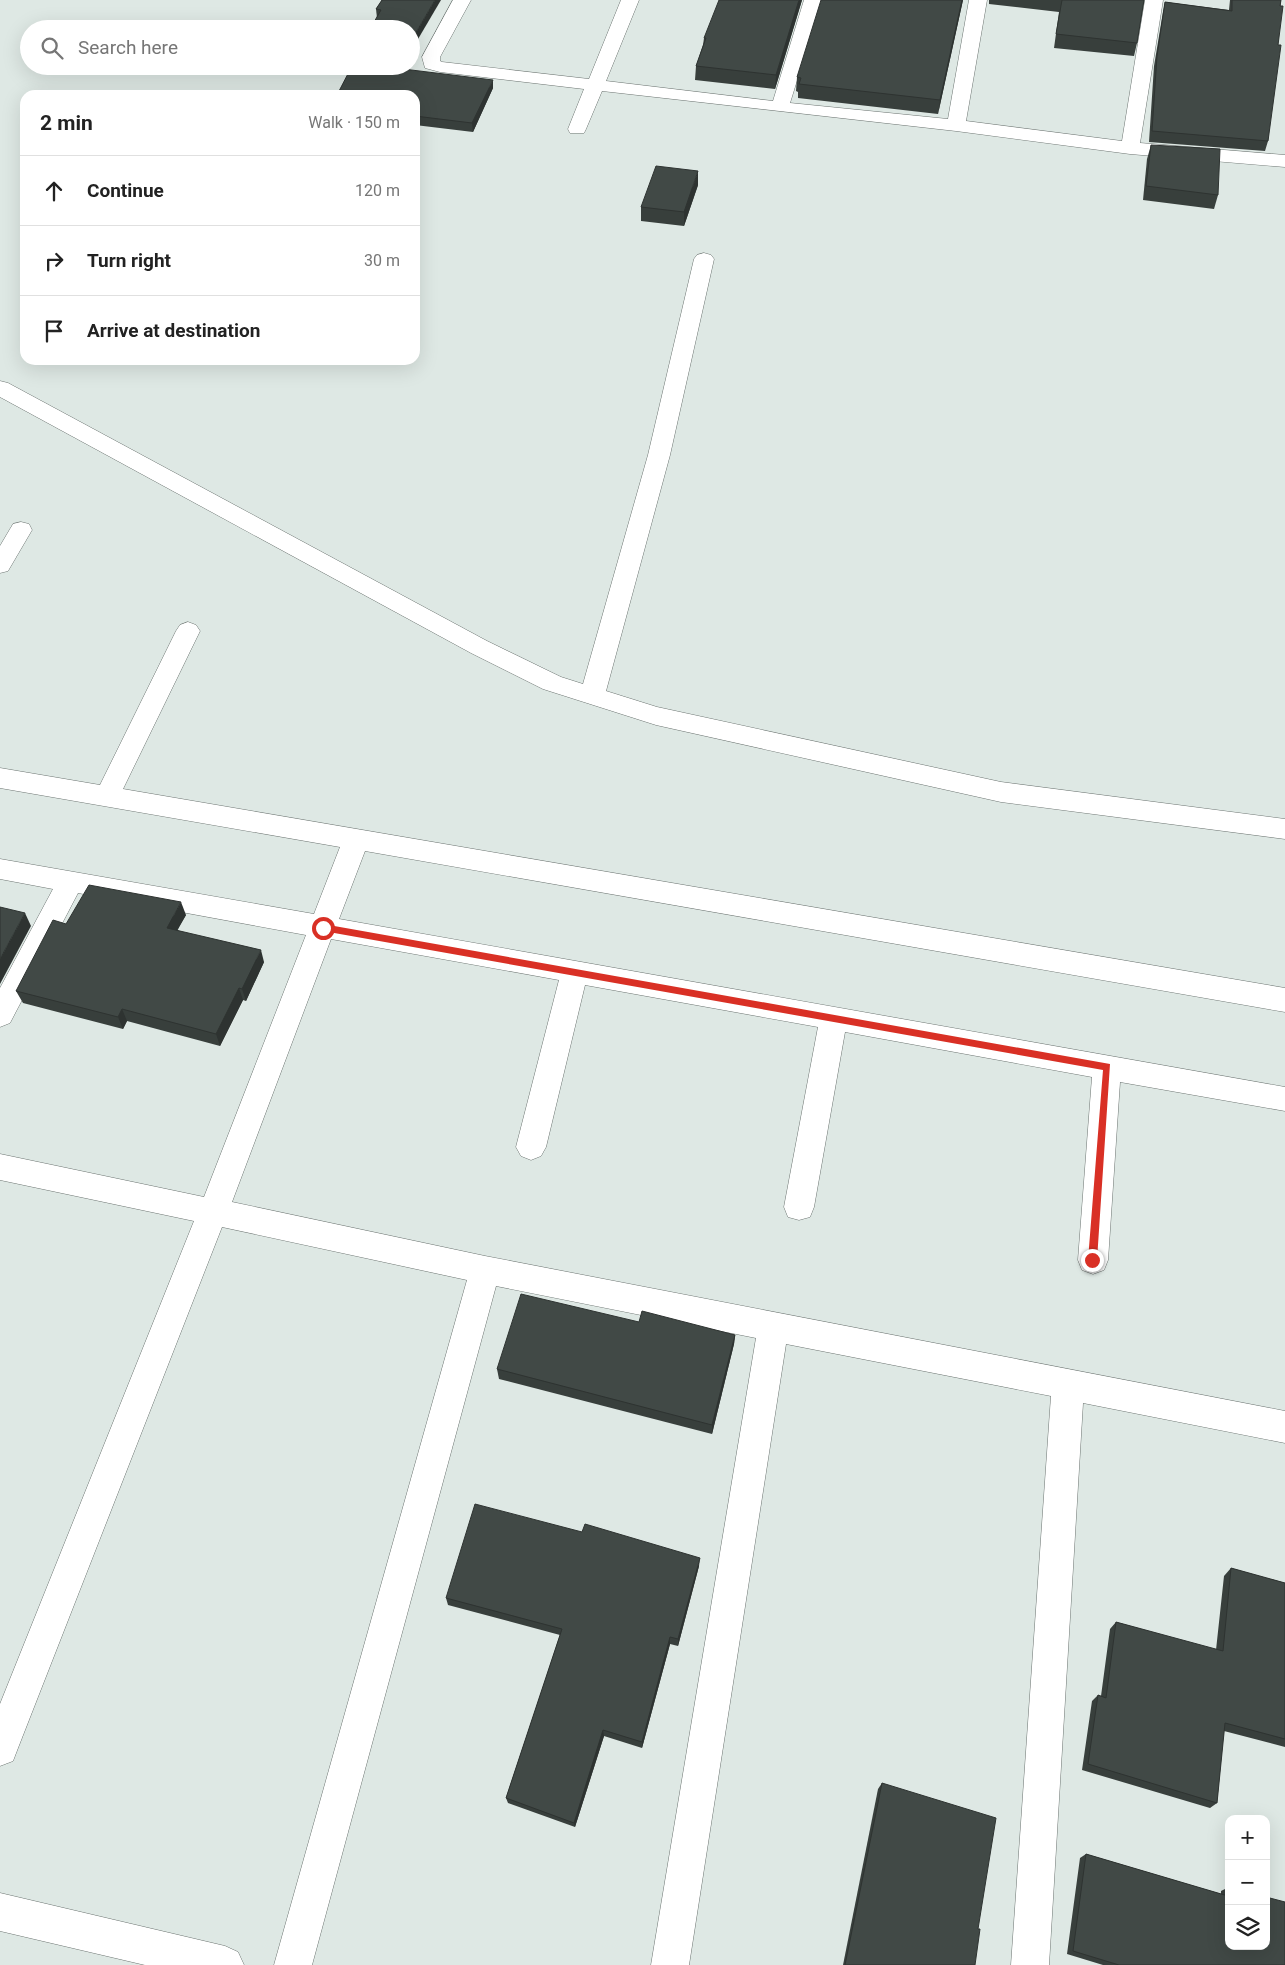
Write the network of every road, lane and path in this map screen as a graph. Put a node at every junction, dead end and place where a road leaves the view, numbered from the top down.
1 (462, 0) edge
2 (630, 0) edge
3 (813, 0) edge
4 (978, 0) edge
5 (1154, 0) edge
6 (596, 84) junction
7 (780, 107) junction
8 (956, 125) junction
9 (577, 129) dead end
10 (1130, 148) junction
11 (1285, 161) edge
12 (704, 259) dead end
13 (0, 388) edge
14 (21, 530) dead end
15 (0, 565) edge
16 (188, 631) dead end
17 (592, 697) junction
18 (0, 778) edge
19 (107, 797) junction
20 (1285, 829) edge
21 (356, 840) junction
22 (0, 869) edge
23 (70, 883) junction
24 (323, 928) junction
25 (575, 972) junction
26 (1285, 1000) edge
27 (0, 1016) edge
28 (834, 1018) junction
29 (1107, 1067) junction
30 (1285, 1099) edge
31 (531, 1147) dead end
32 (0, 1167) edge
33 (799, 1207) dead end
34 (213, 1212) junction
35 (1092, 1260) dead end
36 (485, 1270) junction
37 (773, 1327) junction
38 (1068, 1386) junction
39 (1285, 1427) edge
40 (0, 1748) edge
41 (0, 1912) edge
42 (225, 1965) edge
43 (293, 1965) edge
44 (670, 1965) edge
45 (1030, 1965) edge

1 - 6 street
2 - 6 street
3 - 7 street
4 - 8 street
5 - 10 street
6 - 7 street
6 - 9 street
7 - 8 street
8 - 10 street
10 - 11 street
12 - 17 street
13 - 17 street
14 - 15 street
16 - 19 street
17 - 20 street
18 - 19 street
19 - 21 street
21 - 24 street
21 - 26 street
22 - 23 street
23 - 24 street
23 - 27 street
24 - 25 street
24 - 34 street
25 - 28 street
25 - 31 street
28 - 29 street
28 - 33 street
29 - 30 street
29 - 35 street
32 - 34 street
34 - 36 street
34 - 40 street
36 - 37 street
36 - 43 street
37 - 38 street
37 - 44 street
38 - 39 street
38 - 45 street
41 - 42 street

